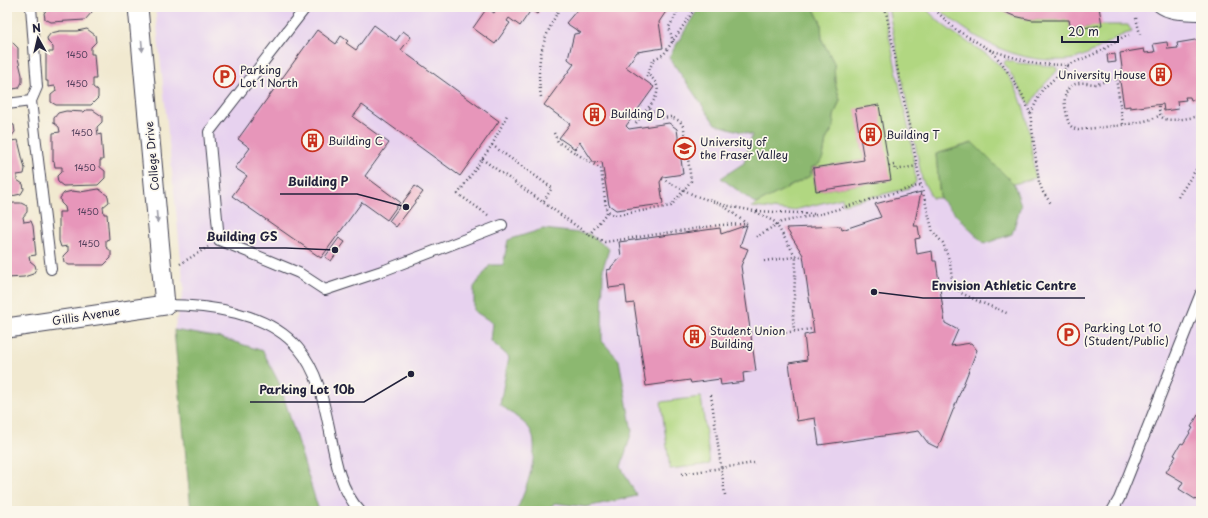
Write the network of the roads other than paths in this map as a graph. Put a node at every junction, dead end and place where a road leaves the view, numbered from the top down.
1 (31, 7) edge
2 (138, 7) edge
3 (306, 7) edge
4 (1159, 7) edge
5 (1201, 15) edge
6 (31, 101) junction
7 (7, 104) edge
8 (502, 225) road end
9 (51, 269) dead end
10 (1201, 293) edge
11 (165, 305) junction
12 (7, 328) edge
13 (360, 511) edge
14 (1112, 511) edge

1 - 6 lane
2 -> 11 street, College Drive
3 - 8 lane
4 - 5 lane
6 - 7 lane
6 - 9 lane
10 - 14 lane
11 - 12 street, Gillis Avenue
11 - 13 lane

